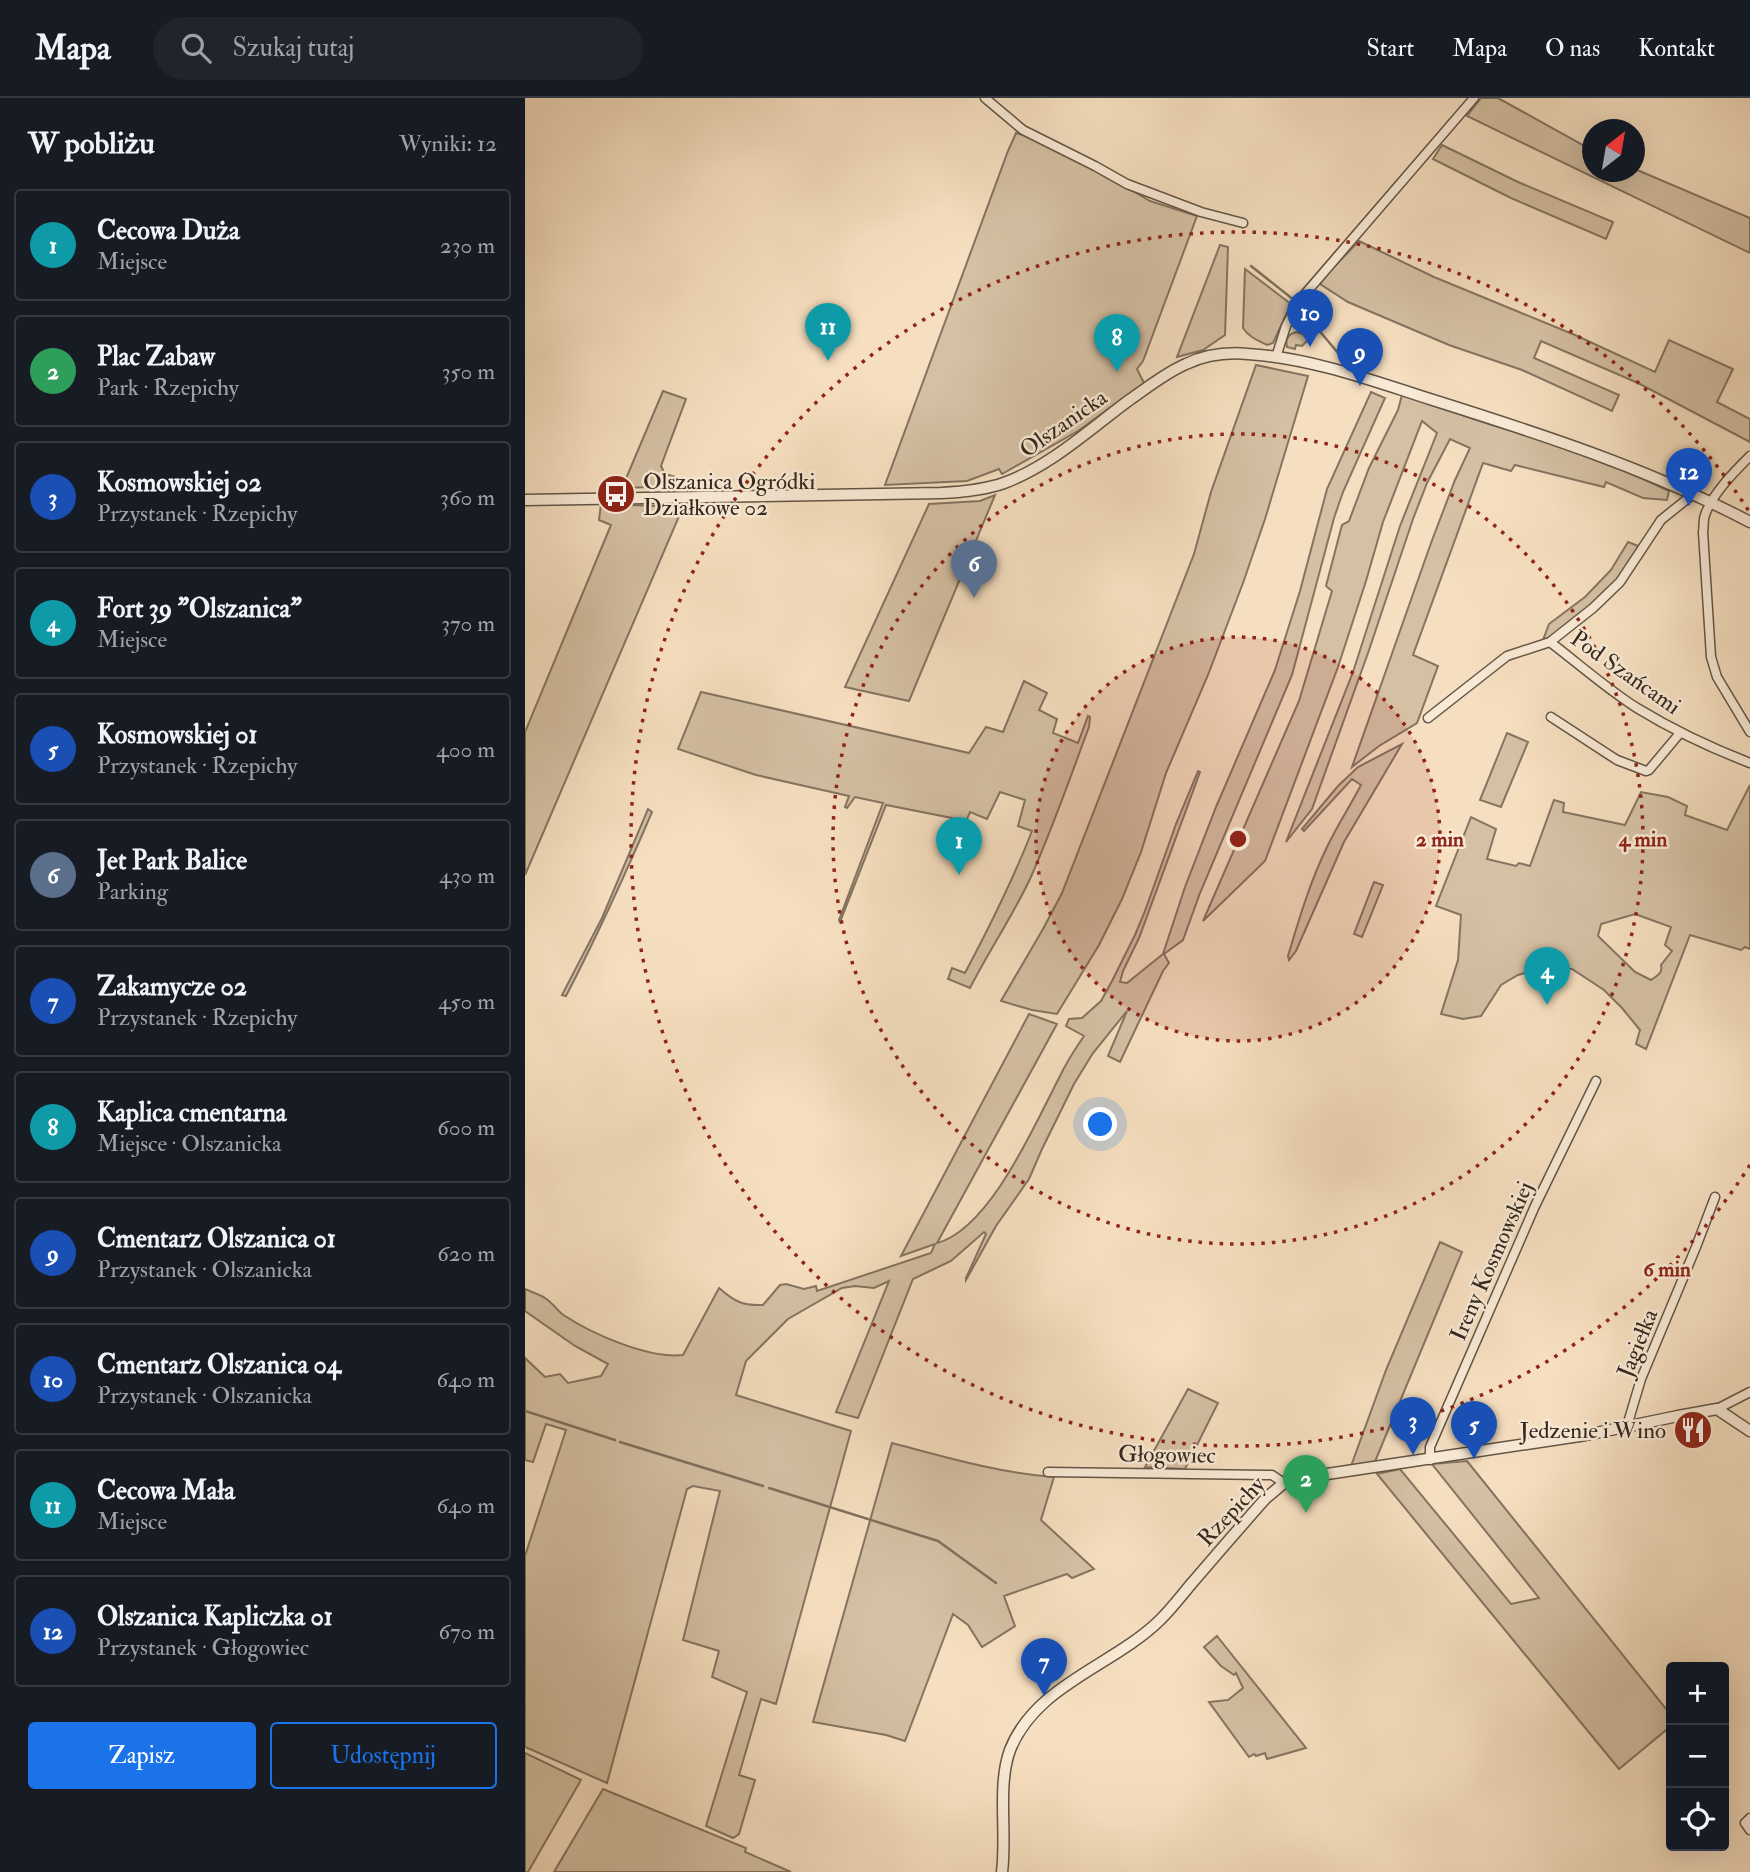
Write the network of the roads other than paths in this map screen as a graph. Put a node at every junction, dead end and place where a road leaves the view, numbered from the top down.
1 (985, 98) edge
2 (1474, 98) edge
3 (1243, 223) dead end
4 (1276, 357) junction
5 (1750, 456) edge
6 (1692, 495) junction
7 (525, 500) edge
8 (1711, 503) junction
9 (1750, 522) edge
10 (1550, 642) junction
11 (1428, 718) dead end
12 (1551, 718) dead end
13 (1750, 732) edge
14 (1680, 733) junction
15 (1750, 763) edge
16 (1596, 1081) dead end
17 (1715, 1197) dead end
18 (1750, 1392) edge
19 (1717, 1409) junction
20 (1627, 1426) junction
21 (1750, 1431) edge
22 (1430, 1460) junction
23 (1048, 1472) dead end
24 (1284, 1483) junction
25 (1750, 1818) edge
26 (1750, 1830) edge
27 (1002, 1872) edge

1 - 3 street
2 - 4 street
4 - 6 street, Olszanicka
4 - 7 street, Olszanicka
5 - 8 street
6 - 8 street, Olszanicka
6 - 10 street
8 - 9 street, Olszanicka
8 - 13 street
10 - 11 street
10 - 14 street, Pod Szańcami
12 - 14 street, Pod Szańcami
14 - 15 street, Pod Szańcami
16 - 22 street, Ireny Kosmowskiej
17 - 20 street, Jagiełka
18 - 19 street
19 - 20 street, Rzepichy
19 - 21 street
20 - 22 street, Rzepichy
22 - 24 street, Rzepichy
23 - 24 street, Głogowiec
24 - 27 street, Rzepichy
25 - 26 street

